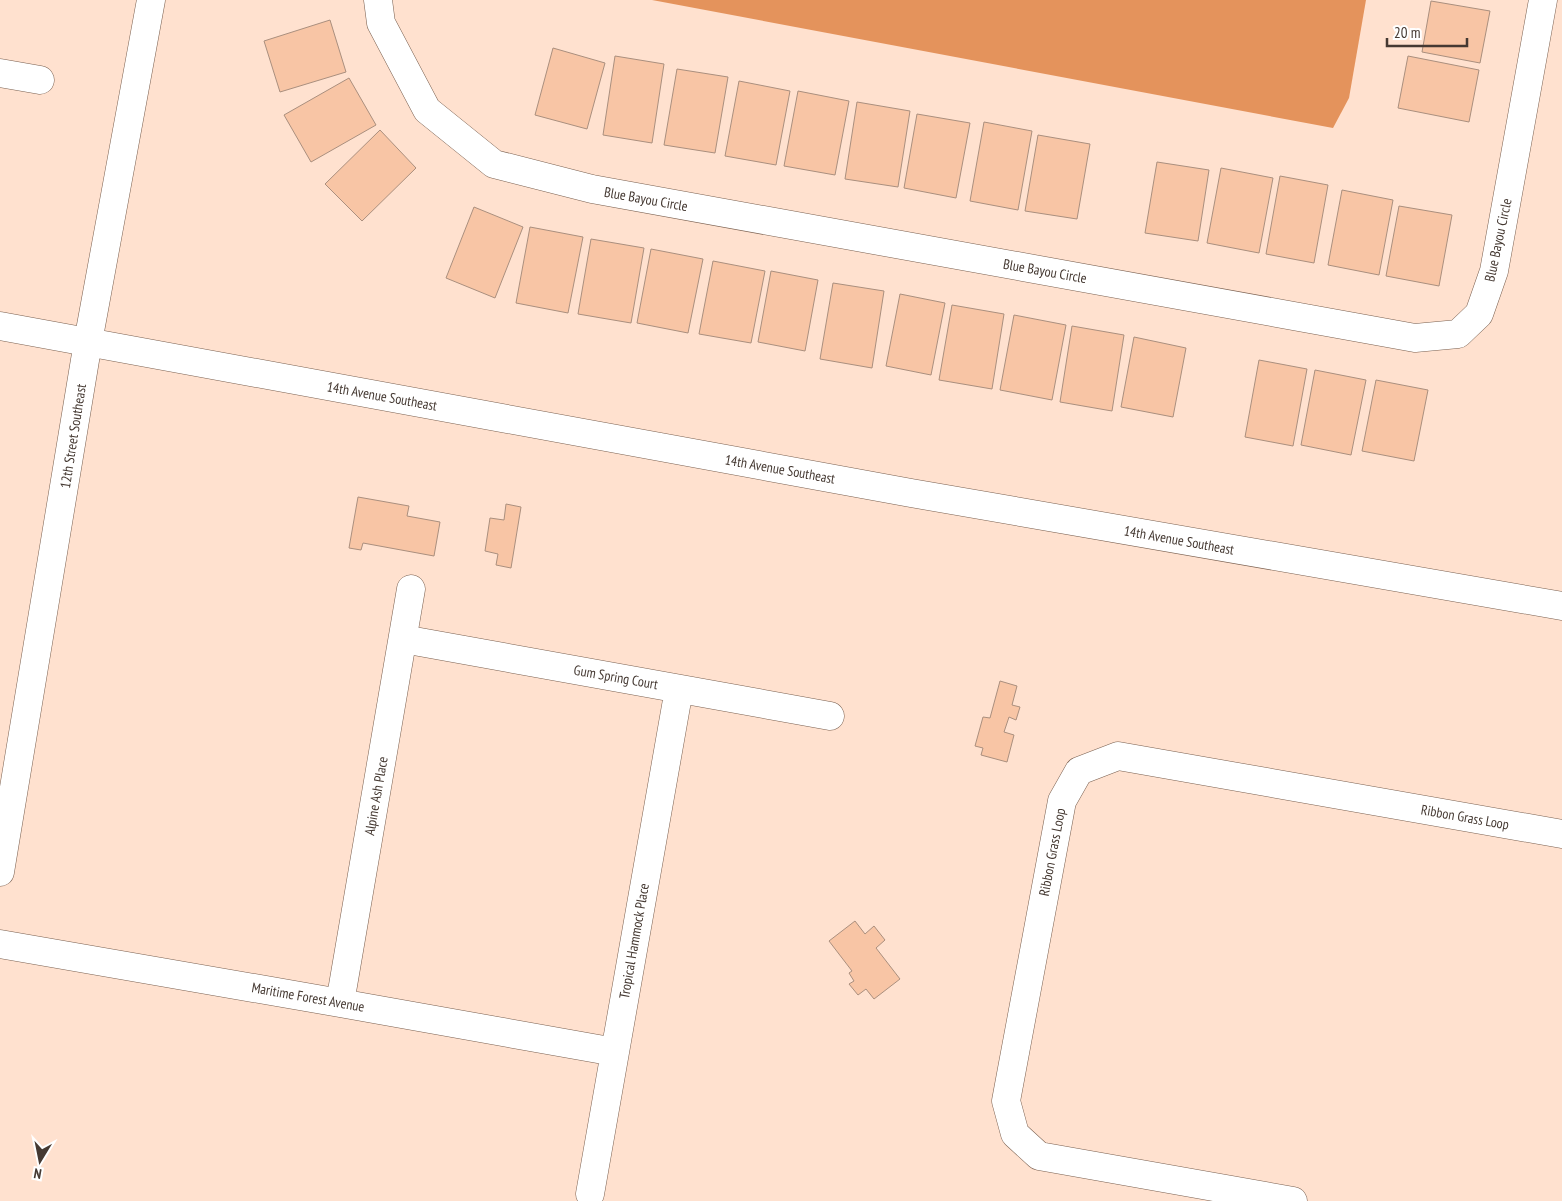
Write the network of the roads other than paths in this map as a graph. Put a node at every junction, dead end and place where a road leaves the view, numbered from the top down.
1 (151, 0) edge
2 (378, 0) edge
3 (1543, 0) edge
4 (0, 73) edge
5 (40, 80) dead end
6 (0, 326) edge
7 (88, 342) junction
8 (412, 588) dead end
9 (1562, 606) edge
10 (403, 639) junction
11 (679, 689) junction
12 (830, 716) dead end
13 (1562, 834) edge
14 (0, 872) edge
15 (0, 944) edge
16 (340, 1003) junction
17 (615, 1052) junction
18 (590, 1194) dead end
19 (1293, 1201) edge

1 - 7 street, 12th Street Southeast
2 - 3 street, Blue Bayou Circle
4 - 5 street
6 - 7 street, 14th Avenue Southeast
7 - 9 street, 14th Avenue Southeast
7 - 14 street, 12th Street Southeast
8 - 10 street, Alpine Ash Place
10 - 11 street, Gum Spring Court
10 - 16 street, Alpine Ash Place
11 - 12 street, Gum Spring Court
11 - 17 street, Tropical Hammock Place
13 - 19 street, Ribbon Grass Loop
15 - 16 street, Maritime Forest Avenue
16 - 17 street, Maritime Forest Avenue
17 - 18 street, Tropical Hammock Place

